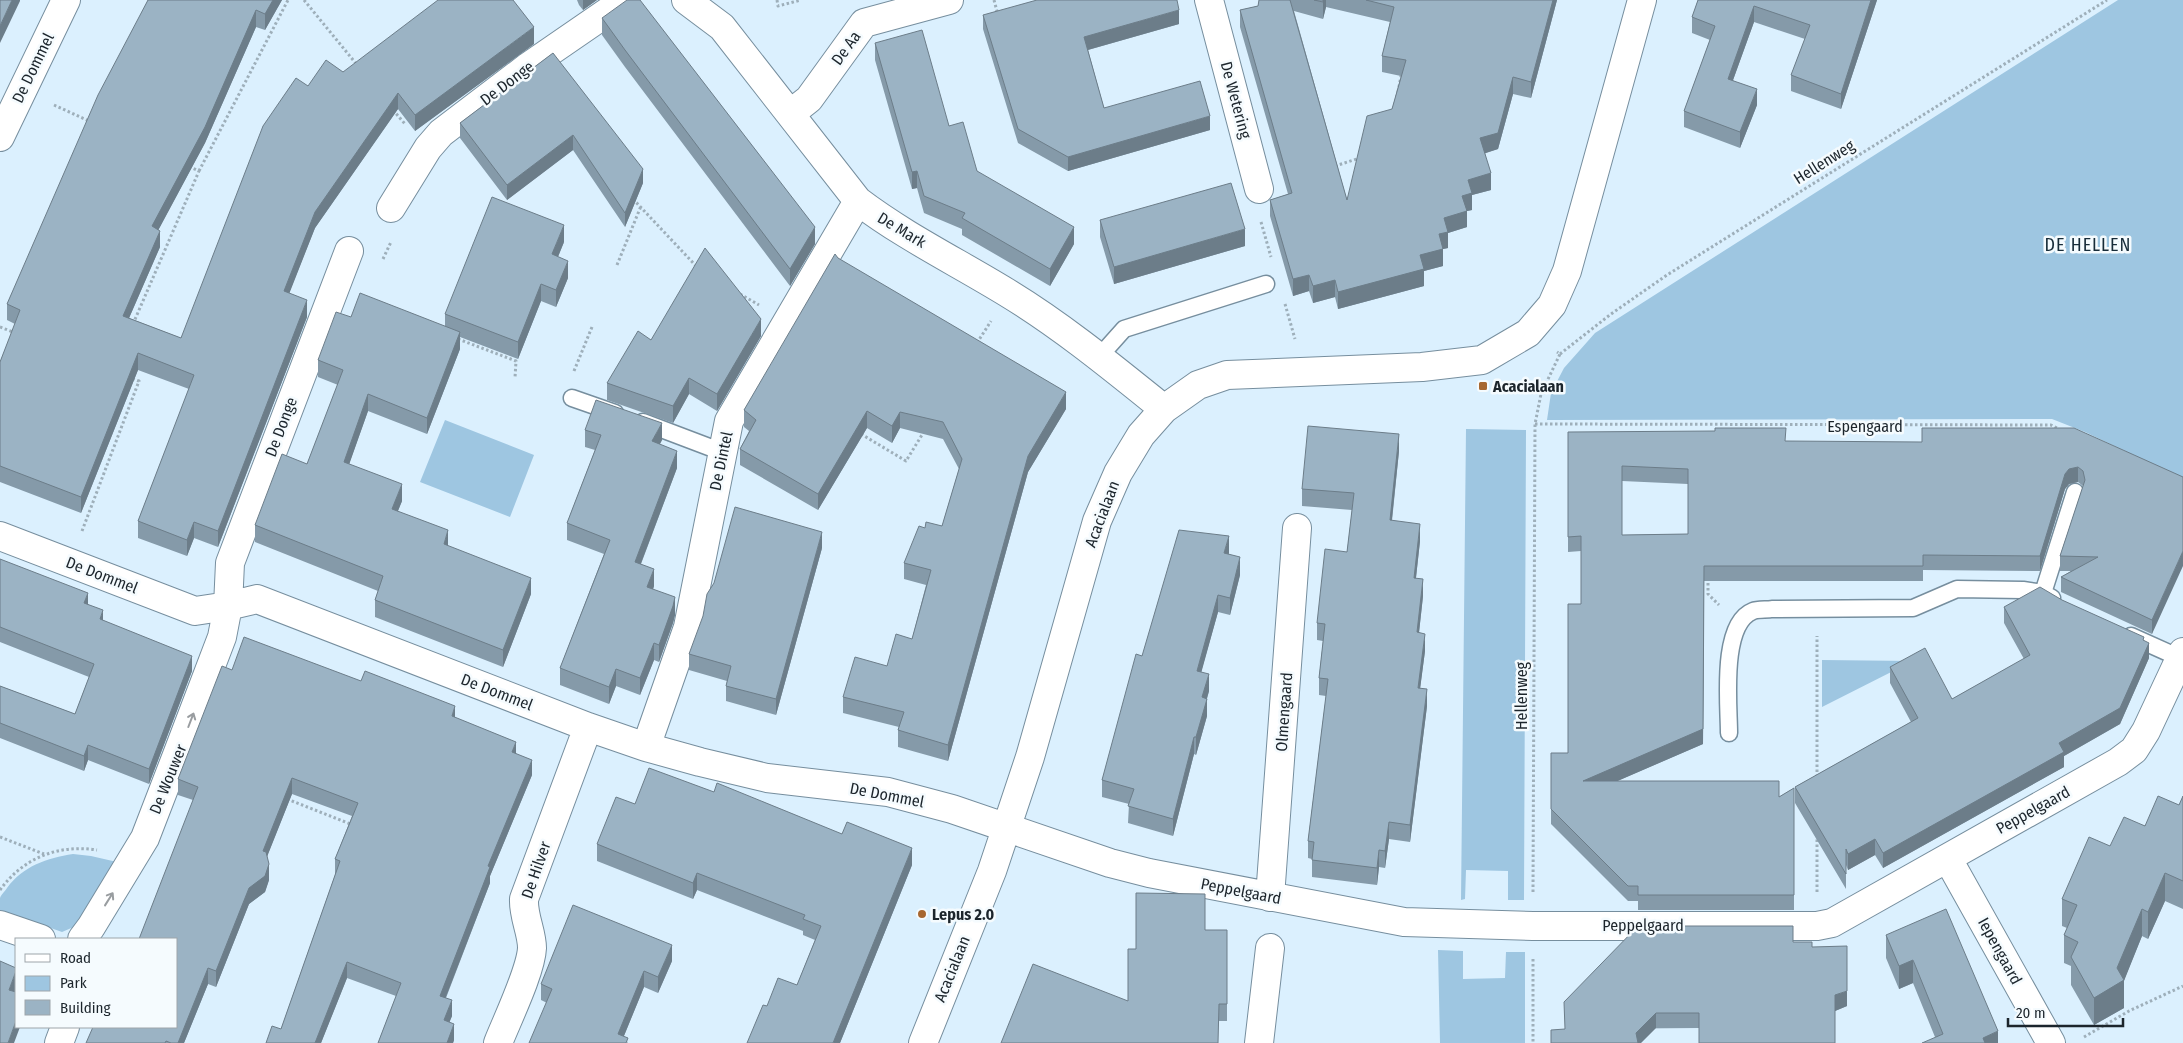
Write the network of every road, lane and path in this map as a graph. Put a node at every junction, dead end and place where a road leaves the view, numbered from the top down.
1 (66, 0) edge
2 (288, 0) edge
3 (304, 0) edge
4 (625, 0) edge
5 (686, 0) edge
6 (777, 0) edge
7 (801, 0) edge
8 (949, 0) edge
9 (994, 0) edge
10 (1642, 0) edge
11 (2107, 0) edge
12 (1212, 4) edge
13 (999, 19) edge
14 (1403, 65) edge
15 (364, 74) edge
16 (22, 90) junction
17 (1398, 102) edge
18 (388, 103) edge
19 (790, 114) junction
20 (93, 122) edge
21 (0, 137) edge
22 (428, 148) junction
23 (1364, 156) edge
24 (181, 163) edge
25 (1326, 168) edge
26 (199, 171) junction
27 (1259, 189) joint
28 (628, 194) edge
29 (858, 201) junction
30 (641, 206) junction
31 (391, 208) dead end
32 (349, 250) dead end
33 (1272, 260) dead end
34 (617, 266) dead end
35 (700, 271) edge
36 (1266, 284) dead end
37 (735, 291) edge
38 (1008, 293) junction
39 (1282, 296) dead end
40 (786, 321) junction
41 (133, 326) edge
42 (0, 327) edge
43 (592, 327) dead end
44 (1528, 333) junction
45 (17, 334) edge
46 (451, 337) edge
47 (972, 352) edge
48 (1560, 354) junction
49 (1099, 356) junction
50 (1304, 371) junction
51 (122, 374) edge
52 (515, 378) dead end
53 (572, 378) dead end
54 (572, 398) dead end
55 (1164, 409) junction
56 (1535, 424) junction
57 (927, 427) edge
58 (857, 431) edge
59 (2063, 431) edge
60 (723, 451) junction
61 (2075, 492) dead end
62 (1298, 528) dead end
63 (0, 536) edge
64 (70, 563) junction
65 (1708, 574) edge
66 (2043, 593) junction
67 (228, 606) junction
68 (2066, 607) edge
69 (1818, 609) junction
70 (1739, 624) junction
71 (2117, 629) edge
72 (2181, 655) edge
73 (588, 727) junction
74 (1729, 733) dead end
75 (646, 747) junction
76 (1817, 778) edge
77 (278, 795) edge
78 (1006, 827) junction
79 (361, 828) edge
80 (1817, 828) edge
81 (0, 837) edge
82 (44, 854) junction
83 (1948, 859) junction
84 (131, 862) junction
85 (0, 890) edge
86 (1270, 896) junction
87 (0, 925) edge
88 (1533, 926) junction
89 (1817, 926) junction
90 (38, 938) edge
91 (83, 938) edge
92 (1270, 948) dead end
93 (2183, 986) edge
94 (65, 1028) edge
95 (2082, 1038) dead end
96 (59, 1043) edge
97 (498, 1043) edge
98 (923, 1043) edge
99 (1260, 1043) edge
100 (1533, 1043) edge
101 (2051, 1043) edge

1 - 16 street, De Dommel
2 - 26 path
3 - 15 path
4 - 22 street, De Donge
5 - 19 street, De Mark
6 - 7 path
8 - 19 street, De Aa
9 - 13 path
10 - 44 street, Acacialaan
11 - 48 path, Hellenweg
12 - 27 street, De Wetering
14 - 17 path
16 - 20 path
16 - 21 street, De Dommel
18 - 22 path
19 - 29 street, De Mark
22 - 31 street, De Donge
23 - 25 path
24 - 26 path
26 - 41 path
27 - 33 path
28 - 30 path
29 - 38 street, De Mark
29 - 40 street, De Dintel
30 - 34 path
30 - 35 path
32 - 67 street, De Donge
36 - 49 lane
37 - 40 path
38 - 47 path
38 - 49 street, De Mark
39 - 50 path
40 - 60 street, De Dintel
42 - 45 path
43 - 53 path
44 - 48 path
44 - 50 street, Acacialaan
46 - 52 path
48 - 56 path, Hellenweg
49 - 55 street, De Mark
50 - 55 street, Acacialaan
51 - 64 path
54 - 60 lane
55 - 78 street, Acacialaan
56 - 59 path, Espengaard
56 - 88 path, Hellenweg
57 - 58 path
60 - 75 street, De Dintel
61 - 66 lane
62 - 86 street, Olmengaard
63 - 64 street, De Dommel
64 - 67 street, De Dommel
65 - 70 path
66 - 68 lane
66 - 69 lane
67 - 73 street, De Dommel
84 -> 67 street, De Wouwer
69 - 70 lane
69 - 76 path
70 - 74 lane
71 - 72 lane
72 - 83 street, Peppelgaard
73 - 75 street, De Dommel
73 - 97 street, De Hilver
75 - 78 street, De Dommel
77 - 79 path
78 - 86 street, Peppelgaard
78 - 98 street, Acacialaan
80 - 89 path
81 - 82 path
82 - 84 path
82 - 85 path
83 - 89 street, Peppelgaard
83 - 101 street, Iepengaard
91 -> 84 street, De Wouwer
86 - 88 street, Peppelgaard
87 - 90 street
88 - 89 street, Peppelgaard
88 - 100 path, Hellenweg
92 - 99 street
93 - 95 path
94 - 96 street

